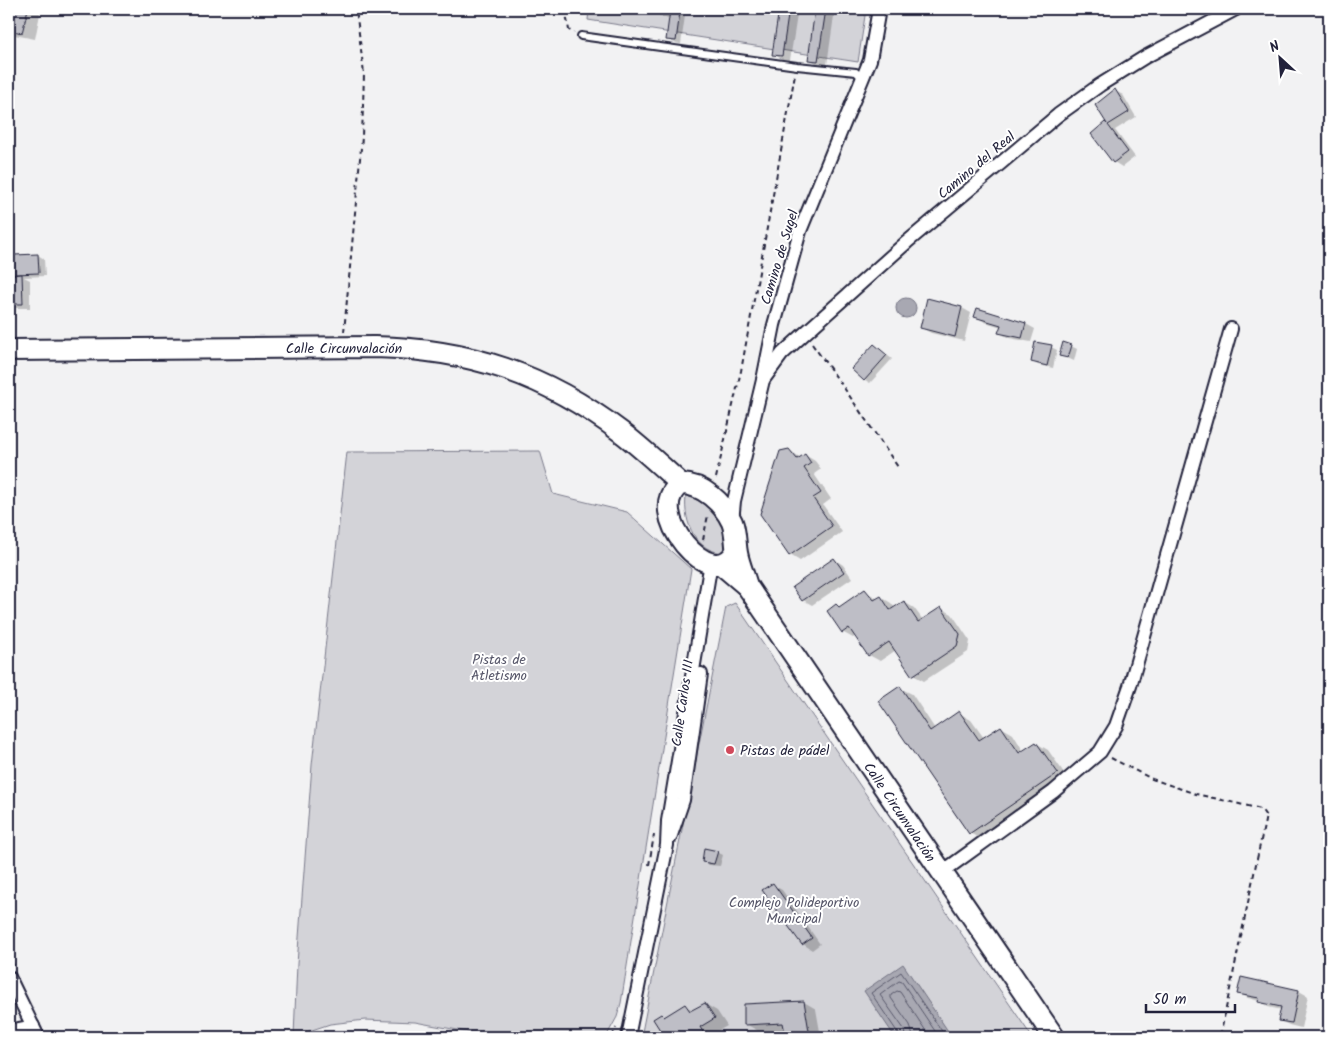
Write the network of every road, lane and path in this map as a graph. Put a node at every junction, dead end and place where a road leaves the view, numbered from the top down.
1 (356, 9) edge
2 (566, 9) edge
3 (879, 9) edge
4 (1236, 9) edge
5 (581, 36) joint
6 (863, 79) junction
7 (1231, 328) dead end
8 (804, 334) junction
9 (343, 347) junction
10 (9, 350) edge
11 (763, 380) junction
12 (898, 467) dead end
13 (676, 488) junction
14 (732, 522) junction
15 (736, 550) junction
16 (716, 563) junction
17 (747, 586) junction
18 (1100, 752) junction
19 (941, 873) junction
20 (9, 977) edge
21 (633, 1014) junction
22 (9, 1031) edge
23 (36, 1032) edge
24 (622, 1037) edge
25 (628, 1037) edge
26 (1054, 1037) edge
27 (1220, 1037) edge

1 - 9 path
2 - 5 path
3 - 6 street, Camino de Sugel
4 - 8 street, Camino del Real
5 - 6 lane
6 - 11 street, Camino de Sugel
7 - 18 street
8 - 11 street, Camino del Real
8 - 12 path
9 - 10 main road, Calle Circunvalación
9 - 13 main road, Calle Circunvalación
11 - 14 street, Camino de Sugel
13 - 14 main road
13 - 16 main road
14 - 15 main road
15 - 16 main road
15 - 17 main road
16 - 17 main road
16 - 21 street, Calle Carlos III
17 - 19 main road, Calle Circunvalación
18 - 19 street
18 - 27 path
19 - 26 main road, Calle Circunvalación
20 - 23 street
21 - 24 street, Calle Carlos III
21 - 25 street, Calle Carlos III
22 - 23 street

